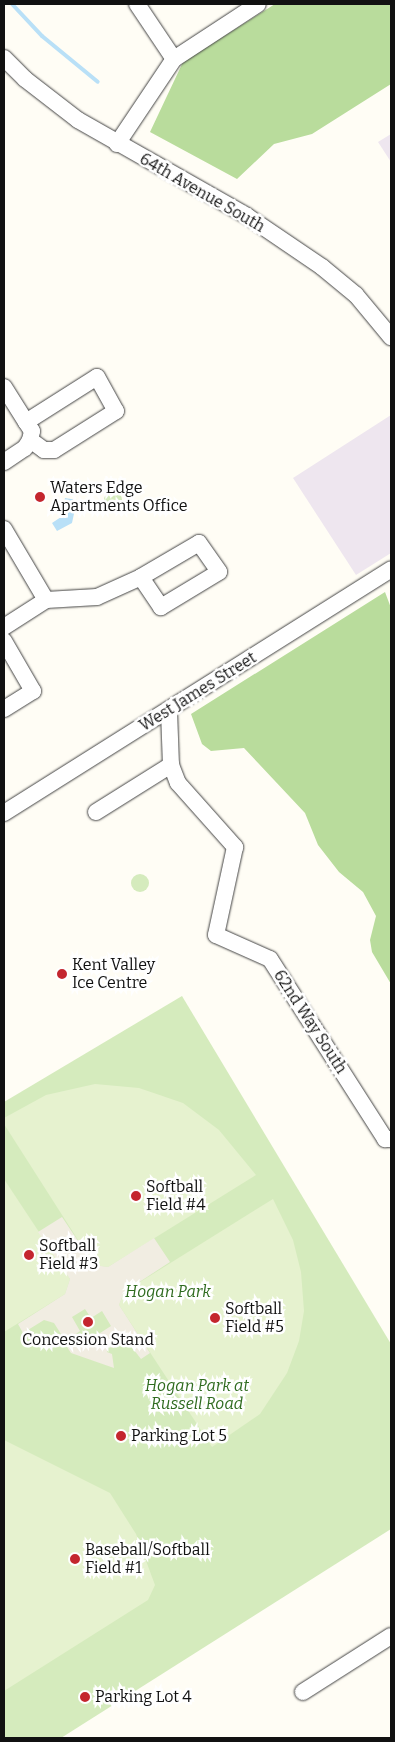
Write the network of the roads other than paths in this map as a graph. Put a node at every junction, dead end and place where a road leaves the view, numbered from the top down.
1 (137, 4) edge
2 (258, 4) edge
3 (4, 58) edge
4 (174, 59) junction
5 (117, 144) junction
6 (391, 337) edge
7 (4, 387) edge
8 (26, 422) junction
9 (30, 440) junction
10 (4, 462) edge
11 (4, 529) edge
12 (391, 569) edge
13 (141, 577) junction
14 (46, 600) junction
15 (4, 627) edge
16 (4, 641) edge
17 (4, 709) edge
18 (169, 710) junction
19 (171, 765) junction
20 (4, 812) edge
21 (96, 812) dead end
22 (391, 1139) edge
23 (391, 1636) edge
24 (302, 1692) dead end

1 - 4 street
2 - 4 street
3 - 5 street, 64th Avenue South
4 - 5 street
5 - 6 street, 64th Avenue South
7 - 8 street
8 - 9 street
8 - 9 street
9 - 10 street
11 - 14 street
12 - 18 street, West James Street
13 - 13 street
13 - 14 street
14 - 15 street
16 - 17 street
18 - 19 street, 62nd Way South
18 - 20 street, West James Street
19 - 21 street
19 - 22 street, 62nd Way South
23 - 24 street

